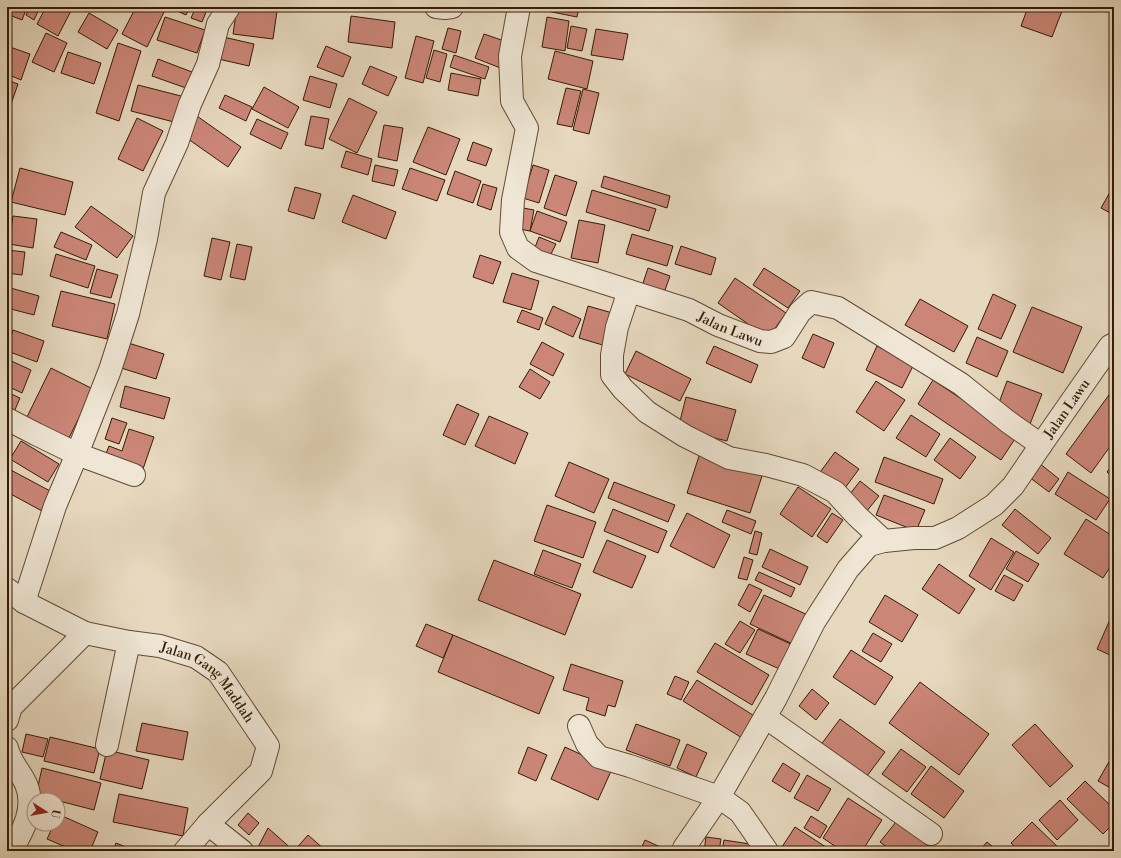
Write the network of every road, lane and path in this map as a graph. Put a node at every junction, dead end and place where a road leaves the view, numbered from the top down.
1 (229, 7) edge
2 (436, 7) edge
3 (452, 7) edge
4 (519, 7) edge
5 (630, 291) junction
6 (1114, 344) edge
7 (7, 418) edge
8 (1041, 445) junction
9 (77, 454) junction
10 (134, 475) dead end
11 (884, 541) junction
12 (7, 589) edge
13 (24, 602) junction
14 (85, 633) junction
15 (129, 642) junction
16 (764, 717) junction
17 (7, 720) edge
18 (579, 726) dead end
19 (108, 745) dead end
20 (7, 748) edge
21 (719, 797) junction
22 (208, 824) junction
23 (931, 834) dead end
24 (11, 851) edge
25 (185, 851) edge
26 (242, 851) edge
27 (684, 851) edge
28 (767, 851) edge

1 - 9 street
2 - 3 street
4 - 5 street, Jalan Lawu
5 - 8 street, Jalan Lawu
5 - 11 street
6 - 8 street, Jalan Lawu
7 - 9 street
8 - 11 street
9 - 10 street
9 - 13 street
11 - 16 street
12 - 13 street, Jalan Gang Maddah
13 - 14 street, Jalan Gang Maddah
14 - 15 street, Jalan Gang Maddah
14 - 17 street
15 - 19 street
15 - 22 street, Jalan Gang Maddah
16 - 21 street
16 - 23 street
18 - 21 street
20 - 24 street
21 - 27 street
21 - 28 street
22 - 25 street, Jalan Gang Maddah
22 - 26 street

